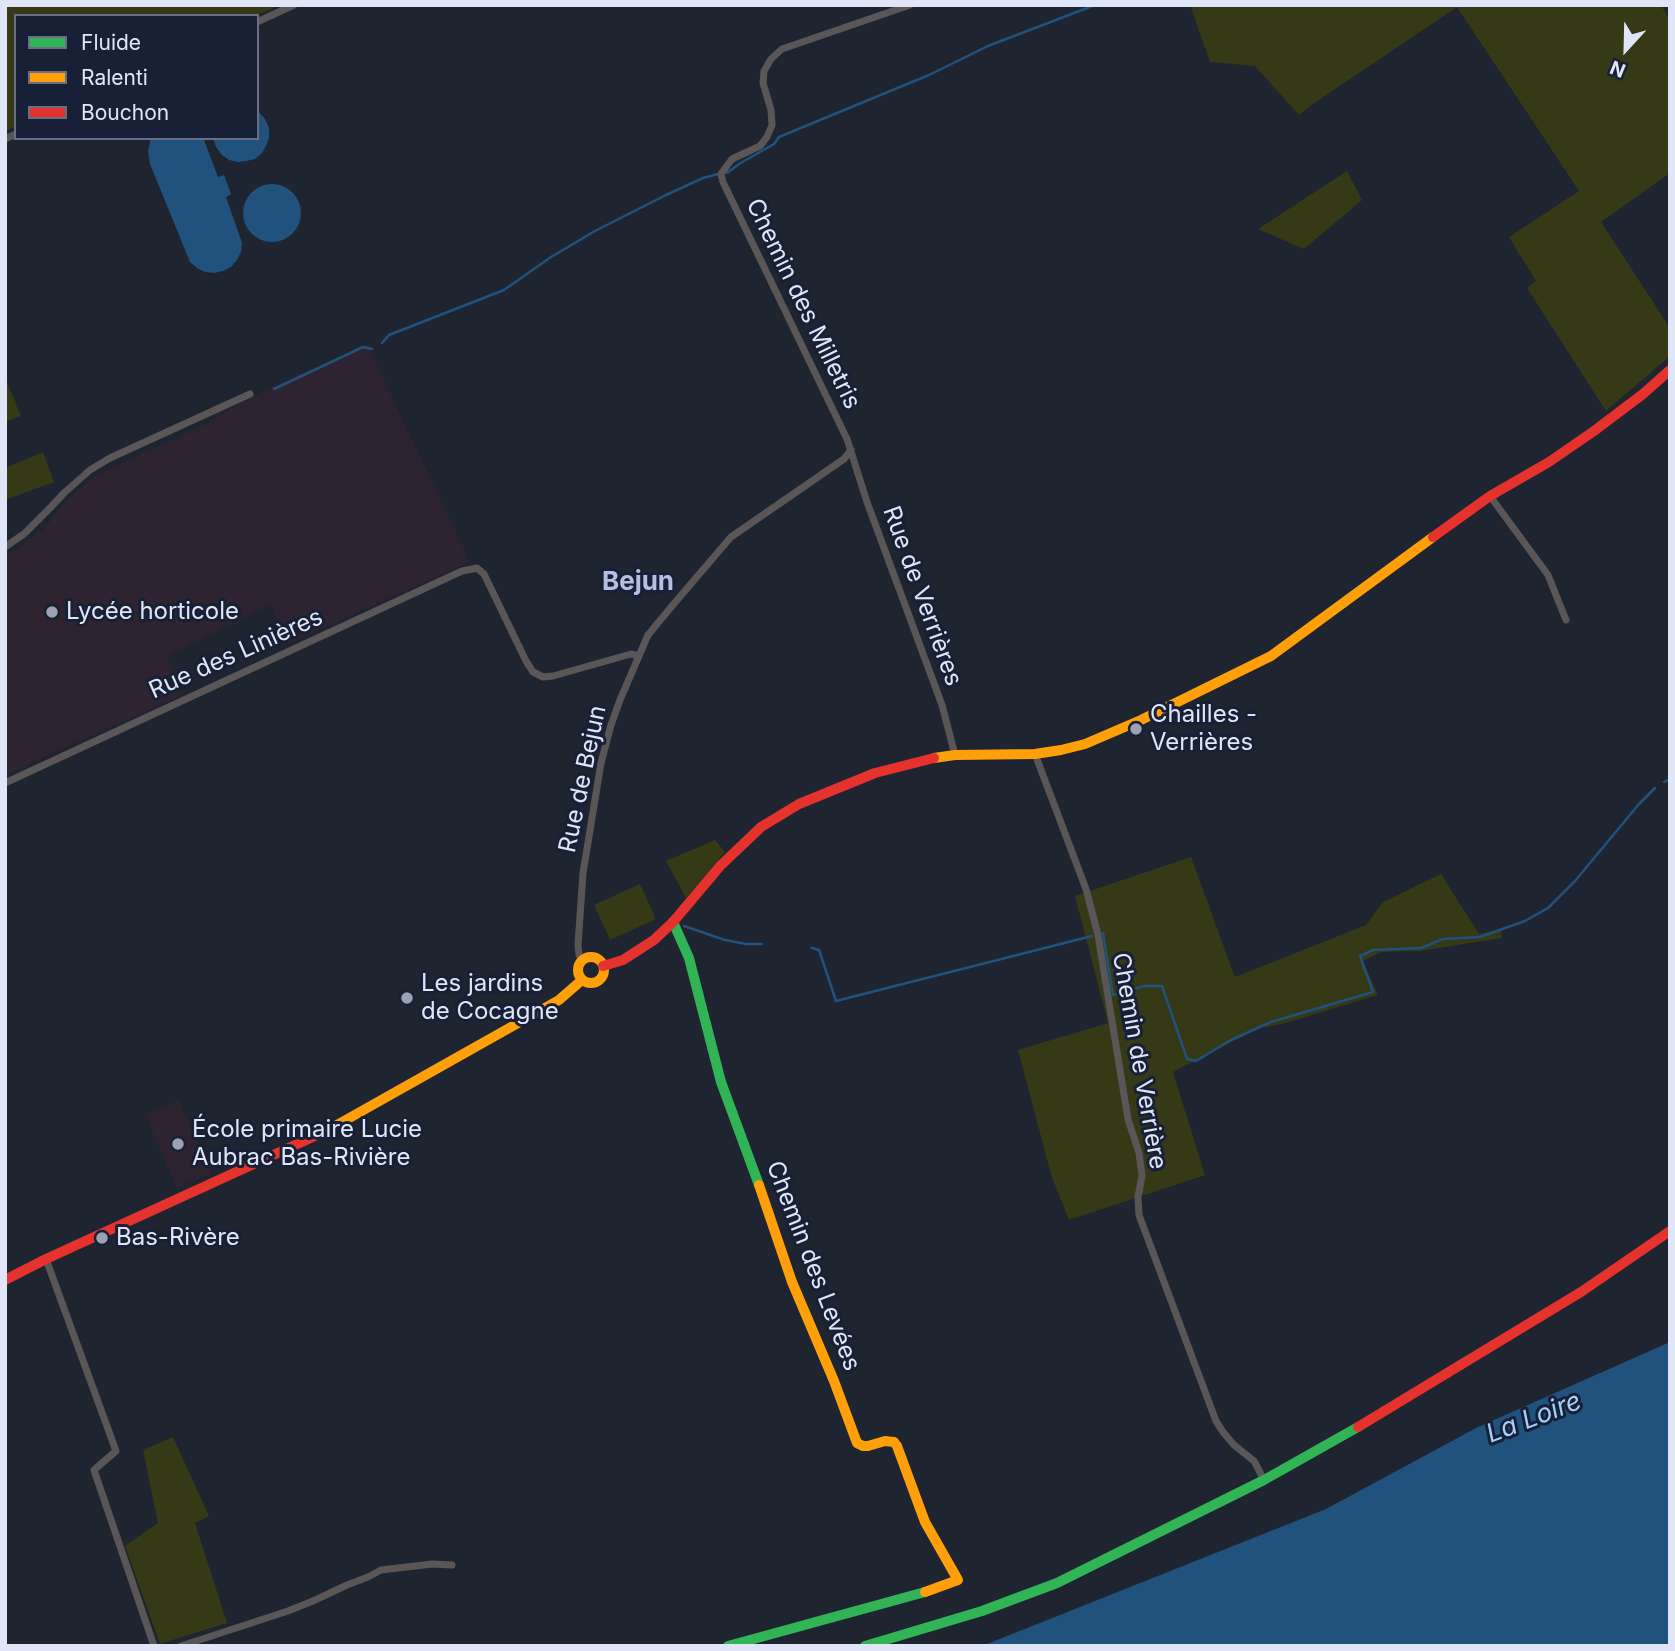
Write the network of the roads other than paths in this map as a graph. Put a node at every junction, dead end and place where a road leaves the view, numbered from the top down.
1 (294, 5) edge
2 (910, 5) edge
3 (259, 21) edge
4 (1670, 370) edge
5 (250, 394) dead end
6 (851, 450) junction
7 (1490, 496) junction
8 (5, 547) edge
9 (1566, 620) dead end
10 (639, 656) junction
11 (1035, 754) junction
12 (955, 755) junction
13 (5, 783) edge
14 (673, 922) junction
15 (582, 960) junction
16 (603, 965) junction
17 (582, 980) junction
18 (1670, 1231) edge
19 (46, 1259) junction
20 (5, 1280) edge
21 (1264, 1480) junction
22 (452, 1564) dead end
23 (154, 1646) edge
24 (181, 1646) edge
25 (728, 1646) edge
26 (865, 1646) edge

1 - 3 street
2 - 6 street, Chemin des Milletris
4 - 7 street
5 - 8 street
6 - 10 street, Rue de Bejun
6 - 12 street, Rue de Verrières
7 - 9 street
7 - 11 street
10 - 13 street, Rue des Linières
10 - 15 street, Rue de Bejun
11 - 12 street
11 - 21 street, Chemin de Verrière
12 - 14 street
14 - 16 street
14 - 25 street, Chemin des Levées
15 - 16 street
15 - 17 street
16 - 17 street
17 - 19 street
18 - 21 street
19 - 20 street
19 - 23 street
21 - 26 street
22 - 24 street

